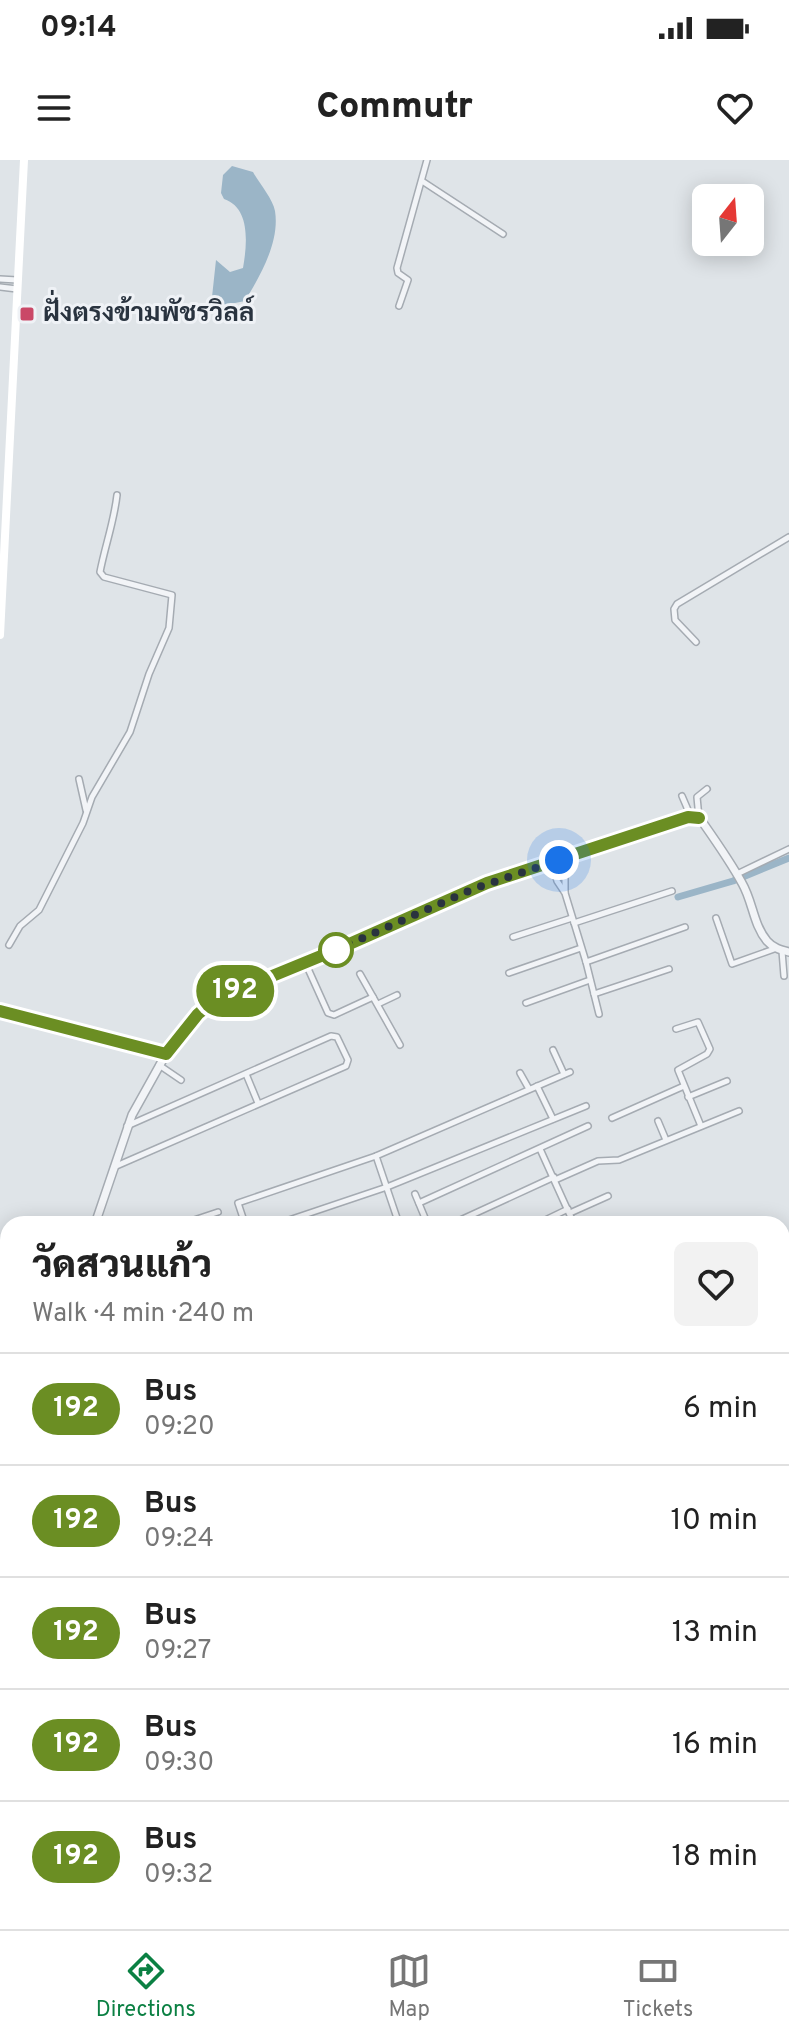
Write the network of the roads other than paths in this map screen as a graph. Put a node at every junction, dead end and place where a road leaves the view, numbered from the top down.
1 (24, 160) edge
2 (427, 160) edge
3 (422, 181) junction
4 (503, 234) dead end
5 (0, 279) edge
6 (17, 284) junction
7 (0, 287) edge
8 (399, 306) dead end
9 (117, 495) dead end
10 (789, 537) edge
11 (0, 635) edge
12 (696, 642) dead end
13 (79, 779) dead end
14 (707, 789) dead end
15 (682, 796) dead end
16 (87, 811) junction
17 (695, 817) junction
18 (789, 849) edge
19 (556, 861) junction
20 (738, 877) junction
21 (672, 891) dead end
22 (716, 918) dead end
23 (573, 921) junction
24 (685, 927) dead end
25 (513, 937) dead end
26 (9, 945) dead end
27 (581, 948) junction
28 (783, 950) edge
29 (305, 962) junction
30 (586, 962) junction
31 (669, 969) dead end
32 (509, 973) dead end
33 (360, 974) dead end
34 (784, 976) dead end
35 (590, 980) junction
36 (594, 994) junction
37 (397, 995) dead end
38 (373, 997) junction
39 (526, 1003) dead end
40 (378, 1004) junction
41 (0, 1011) edge
42 (599, 1014) dead end
43 (676, 1029) dead end
44 (400, 1045) dead end
45 (553, 1050) dead end
46 (166, 1054) junction
47 (159, 1065) junction
48 (520, 1073) dead end
49 (246, 1074) junction
50 (181, 1080) dead end
51 (727, 1081) dead end
52 (537, 1086) junction
53 (684, 1086) junction
54 (529, 1089) junction
55 (688, 1097) junction
56 (258, 1103) junction
57 (586, 1106) dead end
58 (739, 1111) dead end
59 (612, 1118) dead end
60 (553, 1119) junction
61 (658, 1121) dead end
62 (588, 1126) dead end
63 (701, 1126) junction
64 (126, 1127) junction
65 (666, 1140) junction
66 (540, 1149) junction
67 (376, 1156) junction
68 (113, 1167) junction
69 (554, 1178) junction
70 (387, 1187) junction
71 (415, 1194) dead end
72 (608, 1196) dead end
73 (419, 1203) junction
74 (569, 1211) junction
75 (218, 1212) dead end
76 (98, 1216) edge
77 (206, 1216) edge
78 (242, 1216) edge
79 (301, 1216) edge
80 (396, 1216) edge
81 (424, 1216) edge
82 (470, 1216) edge
83 (557, 1216) edge
84 (571, 1216) edge

1 - 6 main road
2 - 3 street
3 - 4 street
3 - 8 street
5 - 6 street
6 - 7 street
6 - 11 main road
9 - 16 street
10 - 12 street
13 - 16 street
14 - 17 street
15 - 17 street
16 - 26 street
17 - 19 street
17 - 20 street
18 - 20 street
19 - 23 street
19 - 29 street
20 - 28 street
21 - 23 street
22 - 28 street
23 - 25 street
23 - 27 street
24 - 30 street
27 - 30 street
27 - 32 street
28 - 34 street
29 - 38 street
29 - 46 street
30 - 35 street
31 - 36 street
33 - 38 street
35 - 36 street
35 - 39 street
36 - 42 street
37 - 40 street
38 - 40 street
40 - 44 street
41 - 46 street
43 - 53 street
45 - 52 street
46 - 47 street
47 - 50 street
47 - 64 street
48 - 54 street
49 - 56 street
49 - 56 street
49 - 64 street
51 - 55 street
52 - 54 street
52 - 60 street
53 - 55 street
53 - 59 street
54 - 67 street
55 - 63 street
56 - 68 street
57 - 60 street
58 - 63 street
60 - 70 street
61 - 65 street
62 - 66 street
63 - 65 street
64 - 68 street
65 - 69 street
66 - 69 street
66 - 73 street
67 - 70 street
67 - 78 street
68 - 76 street
69 - 74 street
69 - 82 street
70 - 79 street
70 - 80 street
71 - 73 street
72 - 74 street
73 - 81 street
74 - 83 street
74 - 84 street
75 - 77 street

